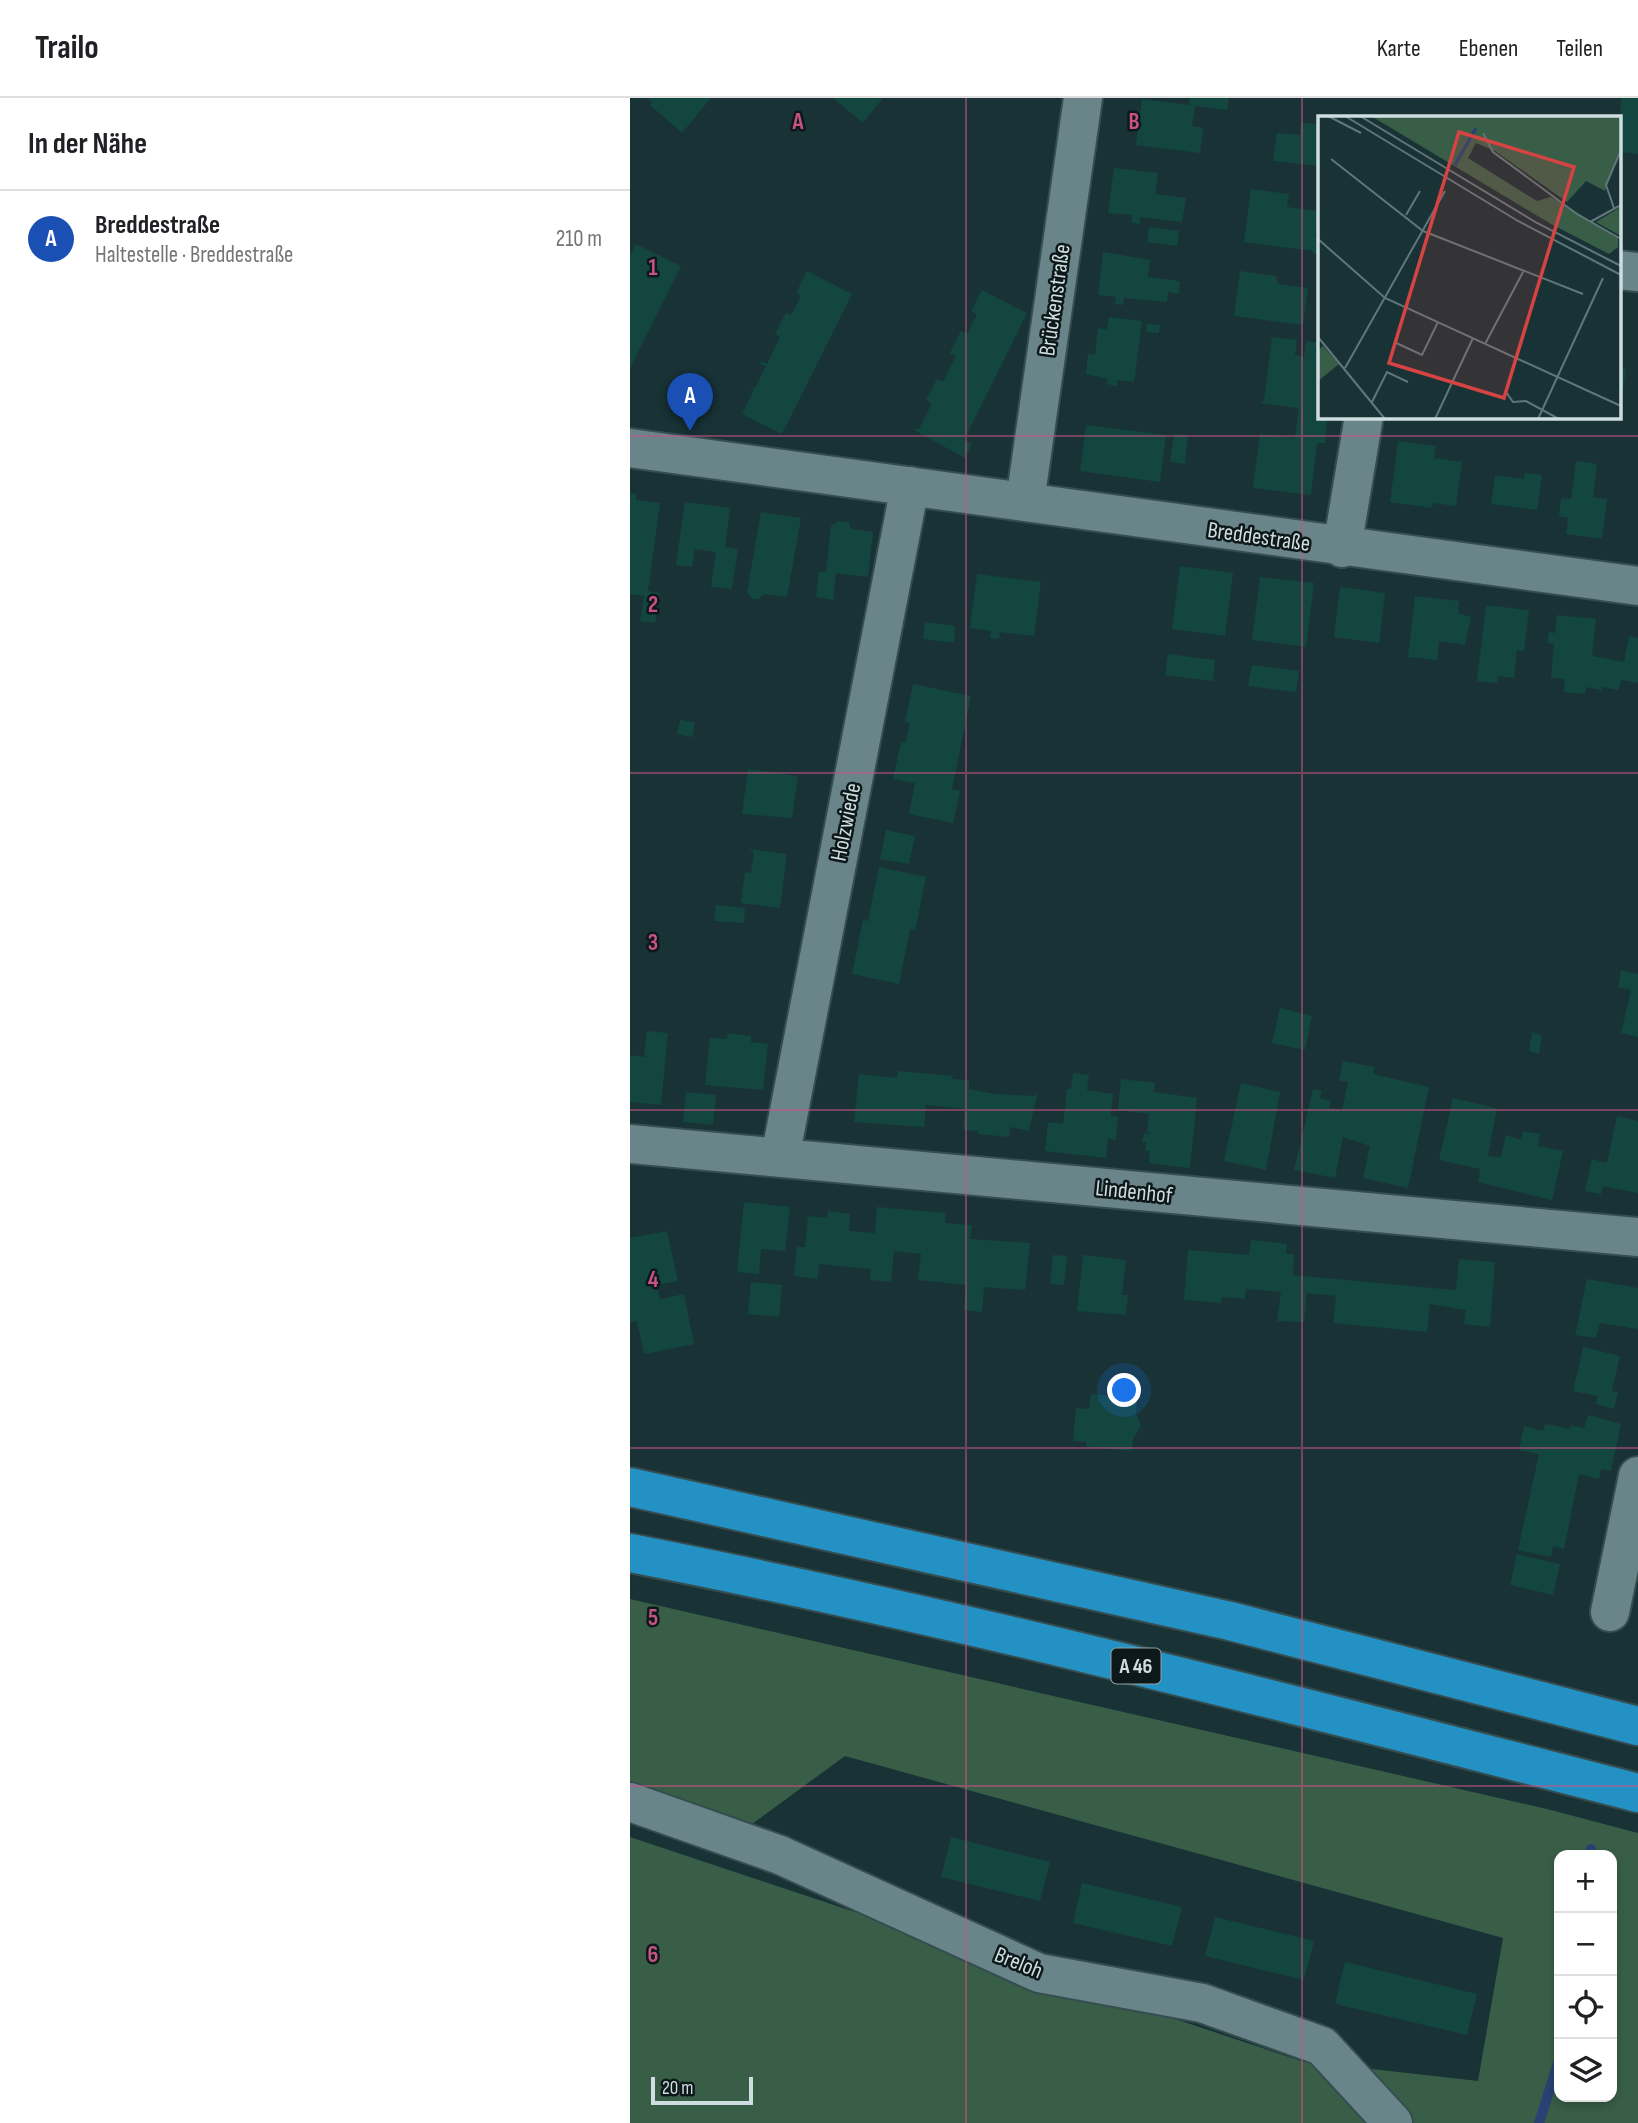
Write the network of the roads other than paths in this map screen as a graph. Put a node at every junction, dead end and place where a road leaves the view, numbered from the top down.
1 (1083, 98) edge
2 (1620, 270) edge
3 (1638, 272) edge
4 (1364, 418) edge
5 (630, 448) edge
6 (910, 486) junction
7 (1025, 502) junction
8 (1342, 548) junction
9 (1638, 586) edge
10 (630, 1144) edge
11 (780, 1158) junction
12 (1638, 1237) edge
13 (1638, 1476) edge
14 (630, 1487) edge
15 (630, 1553) edge
16 (1609, 1612) dead end
17 (1638, 1726) edge
18 (1638, 1793) edge
19 (630, 1802) edge
20 (1393, 2123) edge

1 - 7 street, Brückenstraße
2 - 3 street
4 - 8 street
5 - 6 street, Breddestraße
6 - 7 street, Breddestraße
6 - 11 street, Holzwiede
7 - 8 street, Breddestraße
8 - 9 street, Breddestraße
10 - 11 street, Lindenhof
11 - 12 street, Lindenhof
13 - 16 street
14 - 17 highway
15 - 18 highway, A 46
19 - 20 street, Breloh

